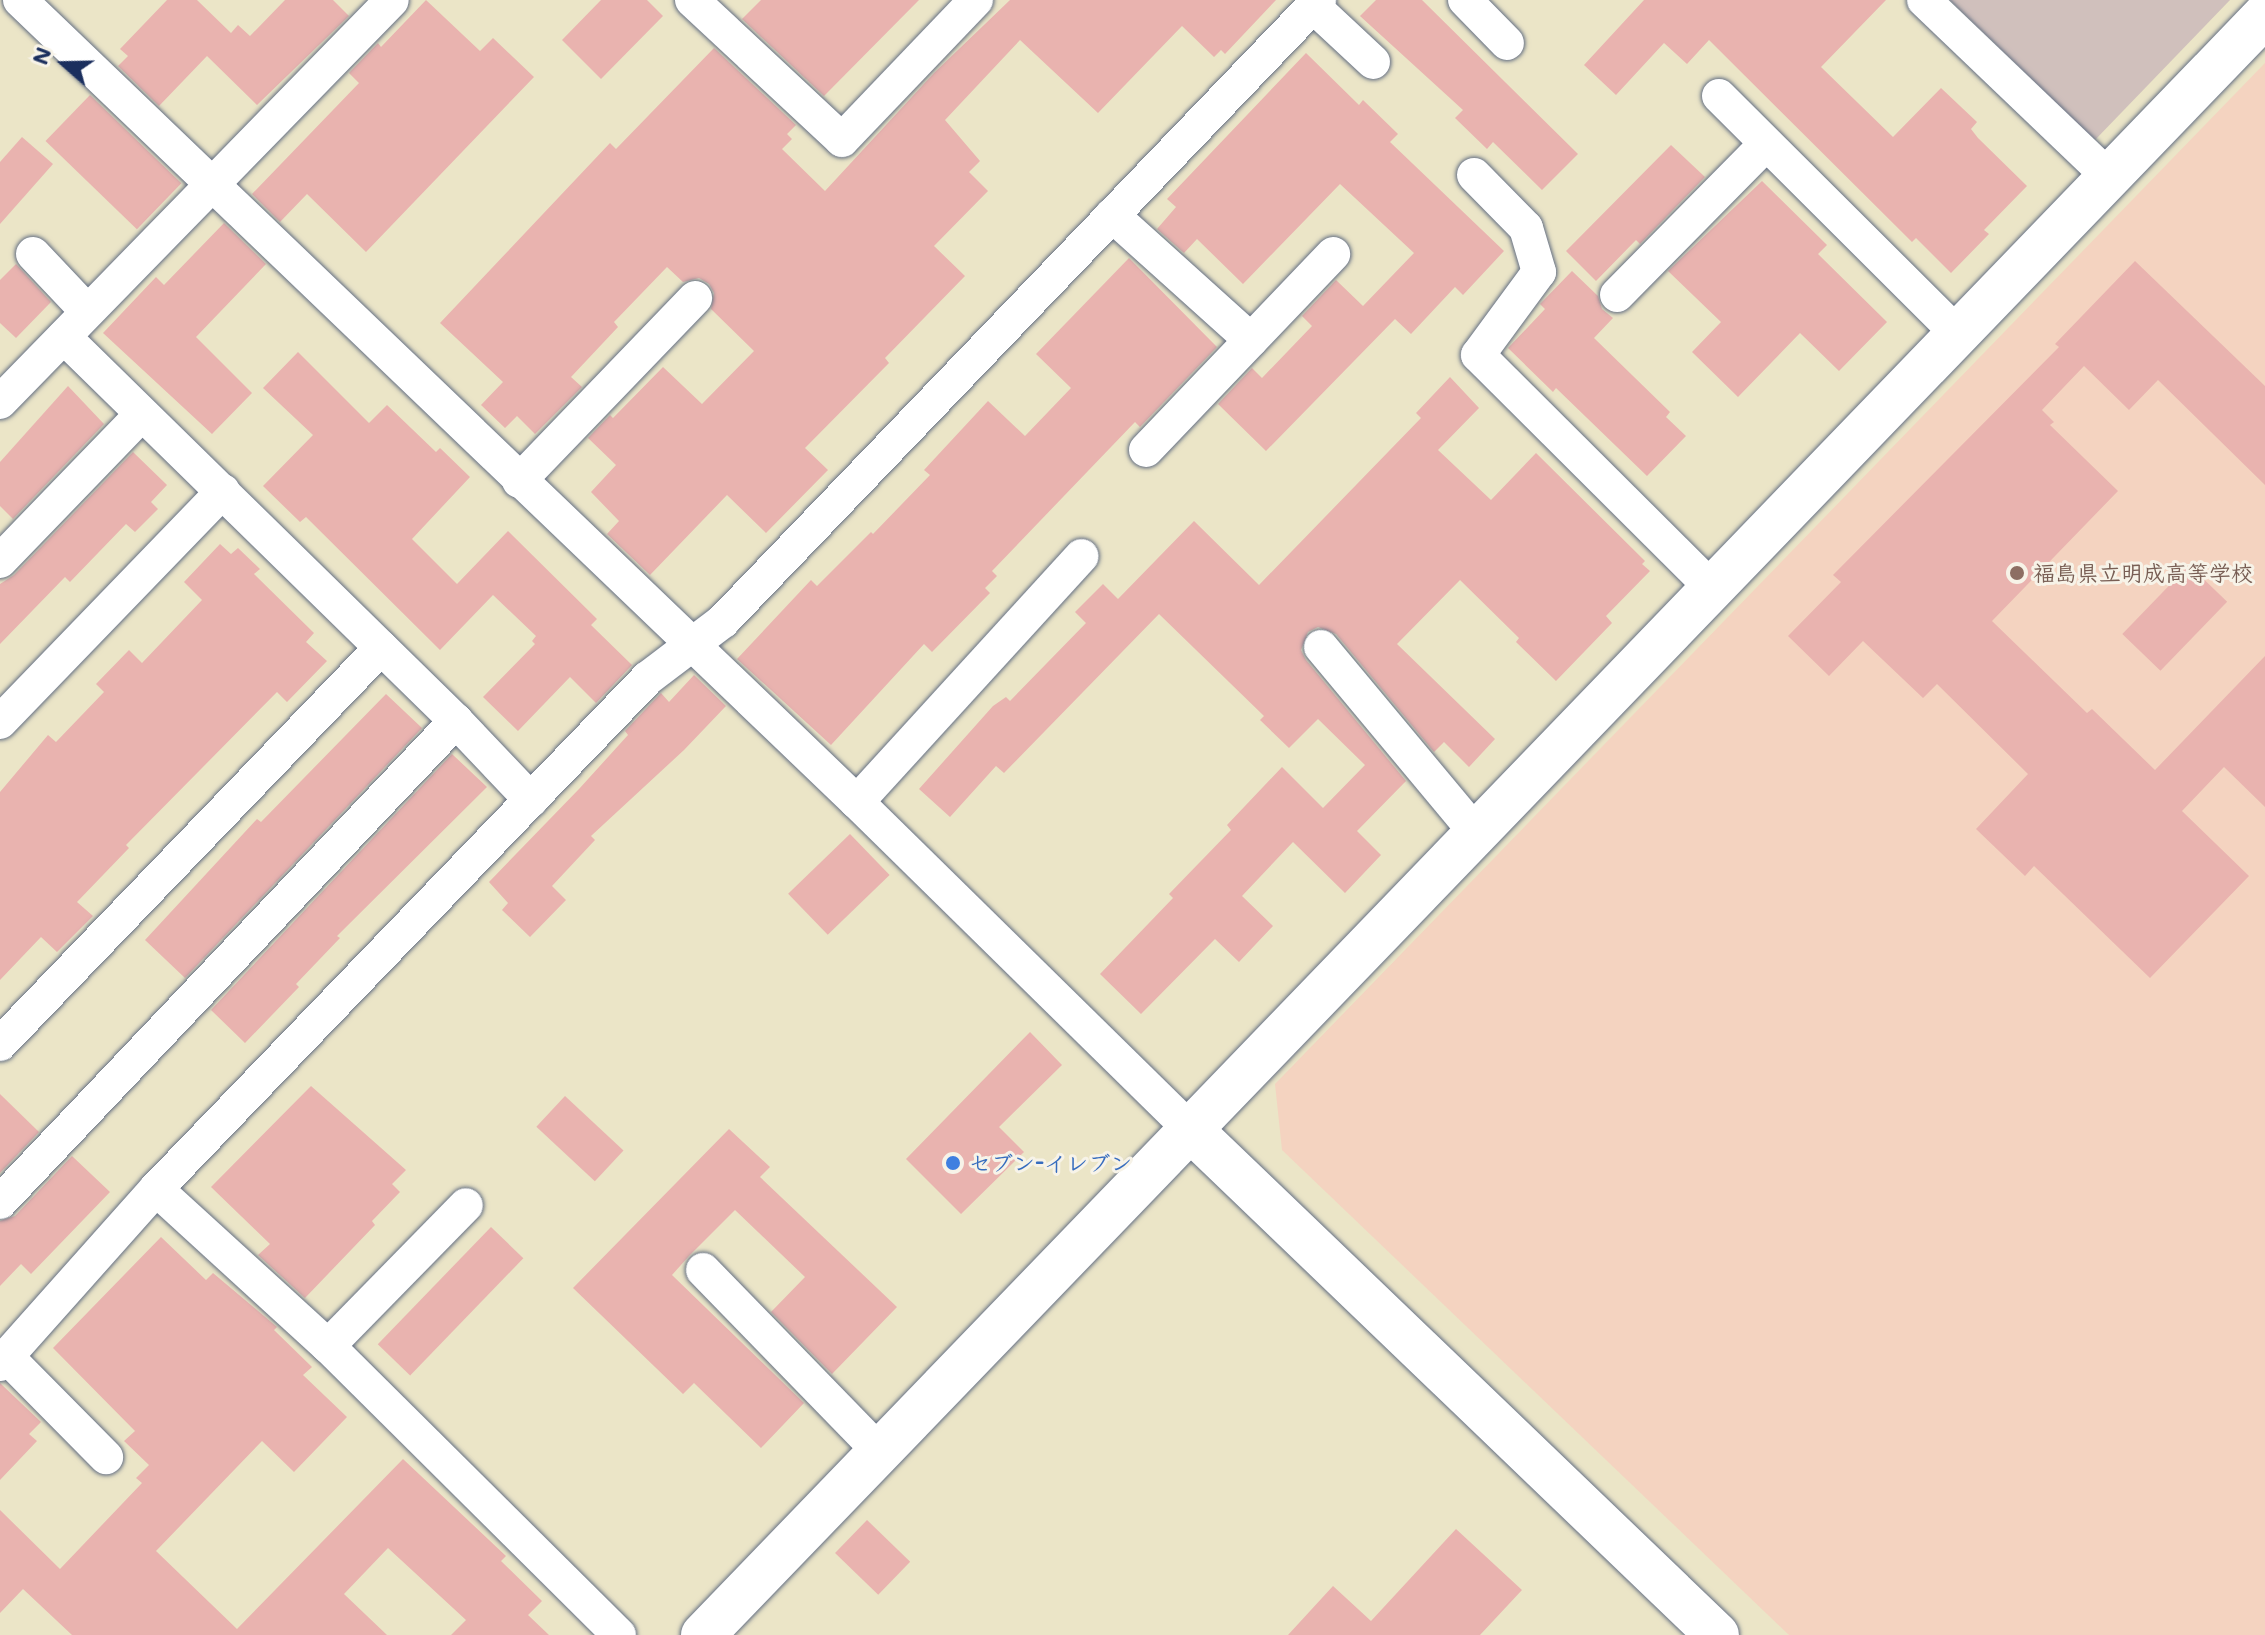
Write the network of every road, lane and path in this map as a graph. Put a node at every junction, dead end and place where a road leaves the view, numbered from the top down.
1 (20, 0) edge
2 (692, 0) edge
3 (976, 0) edge
4 (1465, 0) edge
5 (1924, 0) edge
6 (1308, 4) edge
7 (373, 6) edge
8 (2265, 15) edge
9 (1507, 43) dead end
10 (1373, 62) dead end
11 (1719, 96) dead end
12 (1765, 145) junction
13 (1474, 175) dead end
14 (2108, 176) junction
15 (212, 184) junction
16 (1112, 215) junction
17 (33, 254) dead end
18 (1333, 254) dead end
19 (1617, 295) dead end
20 (695, 298) dead end
21 (86, 310) junction
22 (1958, 334) junction
23 (64, 337) junction
24 (1251, 340) junction
25 (0, 402) edge
26 (142, 414) junction
27 (1146, 450) dead end
28 (519, 481) junction
29 (223, 491) junction
30 (1082, 556) dead end
31 (0, 561) edge
32 (1714, 590) junction
33 (691, 647) junction
34 (1321, 647) dead end
35 (381, 648) junction
36 (456, 721) junction
37 (0, 722) edge
38 (531, 800) junction
39 (857, 802) junction
40 (1476, 833) junction
41 (0, 1044) edge
42 (1191, 1130) junction
43 (156, 1189) junction
44 (0, 1202) edge
45 (466, 1205) dead end
46 (703, 1270) dead end
47 (328, 1346) junction
48 (3, 1361) edge
49 (879, 1451) junction
50 (106, 1457) dead end
51 (619, 1635) edge
52 (703, 1635) edge
53 (1717, 1635) edge

1 - 15 street
2 - 3 street
4 - 9 street
5 - 14 street
6 - 10 street
6 - 16 street
7 - 15 street
8 - 14 street
11 - 12 street
12 - 19 street
12 - 22 street
13 - 32 street
14 - 22 street
15 - 21 street
15 - 28 street
16 - 24 street
16 - 33 street
17 - 21 street
18 - 24 street
20 - 28 street
21 - 23 street
22 - 32 street
23 - 25 street
23 - 26 street
24 - 27 street
26 - 29 street
26 - 31 street
28 - 33 street
29 - 35 street
29 - 37 street
30 - 39 street
32 - 40 street
33 - 38 street
33 - 39 street
34 - 40 street
35 - 36 street
35 - 41 street
36 - 38 street
36 - 44 street
38 - 43 street
39 - 42 street
40 - 42 street
42 - 49 street
42 - 53 street
43 - 47 street
43 - 48 street
45 - 47 street
46 - 49 street
47 - 51 street
48 - 50 street
49 - 52 street

